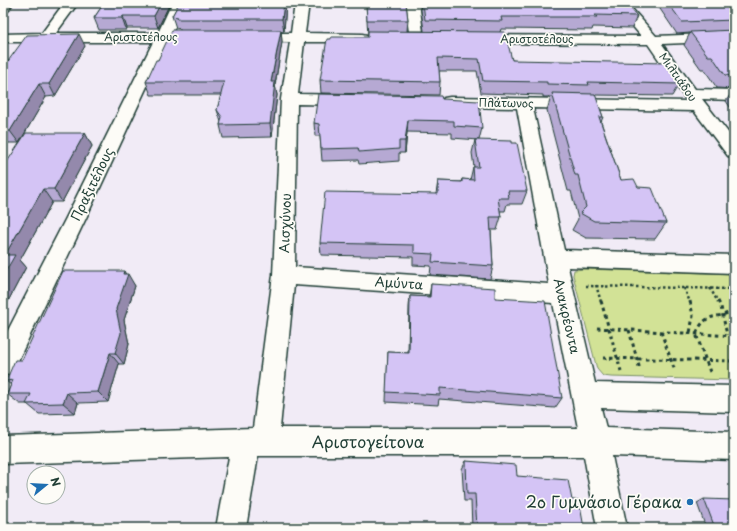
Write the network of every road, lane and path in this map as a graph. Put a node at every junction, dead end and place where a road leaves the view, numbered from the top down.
1 (6, 3) edge
2 (71, 3) edge
3 (179, 3) edge
4 (302, 3) edge
5 (412, 3) edge
6 (620, 3) edge
7 (3, 8) edge
8 (162, 36) junction
9 (210, 37) edge
10 (242, 37) edge
11 (3, 38) edge
12 (46, 38) junction
13 (297, 38) junction
14 (377, 38) edge
15 (734, 38) edge
16 (401, 39) edge
17 (417, 39) junction
18 (432, 39) edge
19 (464, 39) edge
20 (652, 40) junction
21 (734, 95) edge
22 (289, 99) junction
23 (360, 100) edge
24 (695, 100) junction
25 (438, 101) edge
26 (524, 103) junction
27 (734, 152) edge
28 (555, 258) junction
29 (590, 259) junction
30 (672, 262) junction
31 (734, 264) edge
32 (284, 275) junction
33 (596, 286) junction
34 (561, 289) junction
35 (685, 289) junction
36 (710, 289) junction
37 (734, 290) edge
38 (734, 309) edge
39 (724, 315) junction
40 (570, 327) junction
41 (609, 329) junction
42 (630, 330) junction
43 (661, 332) junction
44 (690, 334) junction
45 (696, 334) junction
46 (727, 335) junction
47 (733, 336) edge
48 (734, 342) edge
49 (577, 358) junction
50 (618, 358) junction
51 (637, 359) junction
52 (671, 360) junction
53 (706, 360) junction
54 (734, 361) edge
55 (3, 365) edge
56 (585, 395) junction
57 (638, 396) junction
58 (684, 398) junction
59 (727, 399) edge
60 (256, 442) junction
61 (595, 442) junction
62 (734, 446) edge
63 (3, 450) edge
64 (231, 528) edge
65 (612, 528) edge

1 - 7 street
2 - 12 street
3 - 8 street, Πραξιτέλους
4 - 13 street, Αισχύνου
5 - 17 street
6 - 20 street, Μιλτιάδου
8 - 9 street, Αριστοτέλους
8 - 12 street, Αριστοτέλους
8 - 55 street, Πραξιτέλους
10 - 13 street
11 - 12 street, Αριστοτέλους
13 - 14 street
13 - 22 street, Αισχύνου
15 - 20 street, Αριστοτέλους
16 - 17 street
17 - 18 street
19 - 20 street, Αριστοτέλους
20 - 24 street, Μιλτιάδου
21 - 24 street, Πλάτωνος
22 - 23 street
22 - 32 street, Αισχύνου
24 - 26 street, Πλάτωνος
24 - 27 street, Μιλτιάδου
25 - 26 street, Πλάτωνος
26 - 28 street, Ανακρέοντα
28 - 29 street
28 - 34 street, Ανακρέοντα
29 - 30 street
29 - 33 path
30 - 31 street
30 - 35 path
32 - 34 street, Αμύντα
32 - 60 street, Αισχύνου
33 - 34 path
33 - 35 path
33 - 41 path
34 - 40 street, Ανακρέοντα
35 - 36 path
35 - 44 path
36 - 37 path
36 - 39 path
38 - 39 path
39 - 45 path
39 - 46 path
40 - 41 path
40 - 49 street, Ανακρέοντα
41 - 42 path
41 - 50 path
42 - 43 path
42 - 51 path
43 - 44 path
43 - 52 path
44 - 45 path
45 - 46 path
45 - 53 path
46 - 47 path
47 - 48 path
49 - 50 path
49 - 56 street, Ανακρέοντα
50 - 51 path
50 - 57 path
51 - 52 path
51 - 57 path
52 - 53 path
52 - 58 path
53 - 54 path
53 - 59 path
56 - 57 street
56 - 61 street, Ανακρέοντα
57 - 58 street
58 - 59 street
60 - 61 street, Αριστογείτονα
60 - 63 street, Αριστογείτονα
60 - 64 street, Αισχύνου
61 - 62 street, Αριστογείτονα
61 - 65 street, Ανακρέοντα

